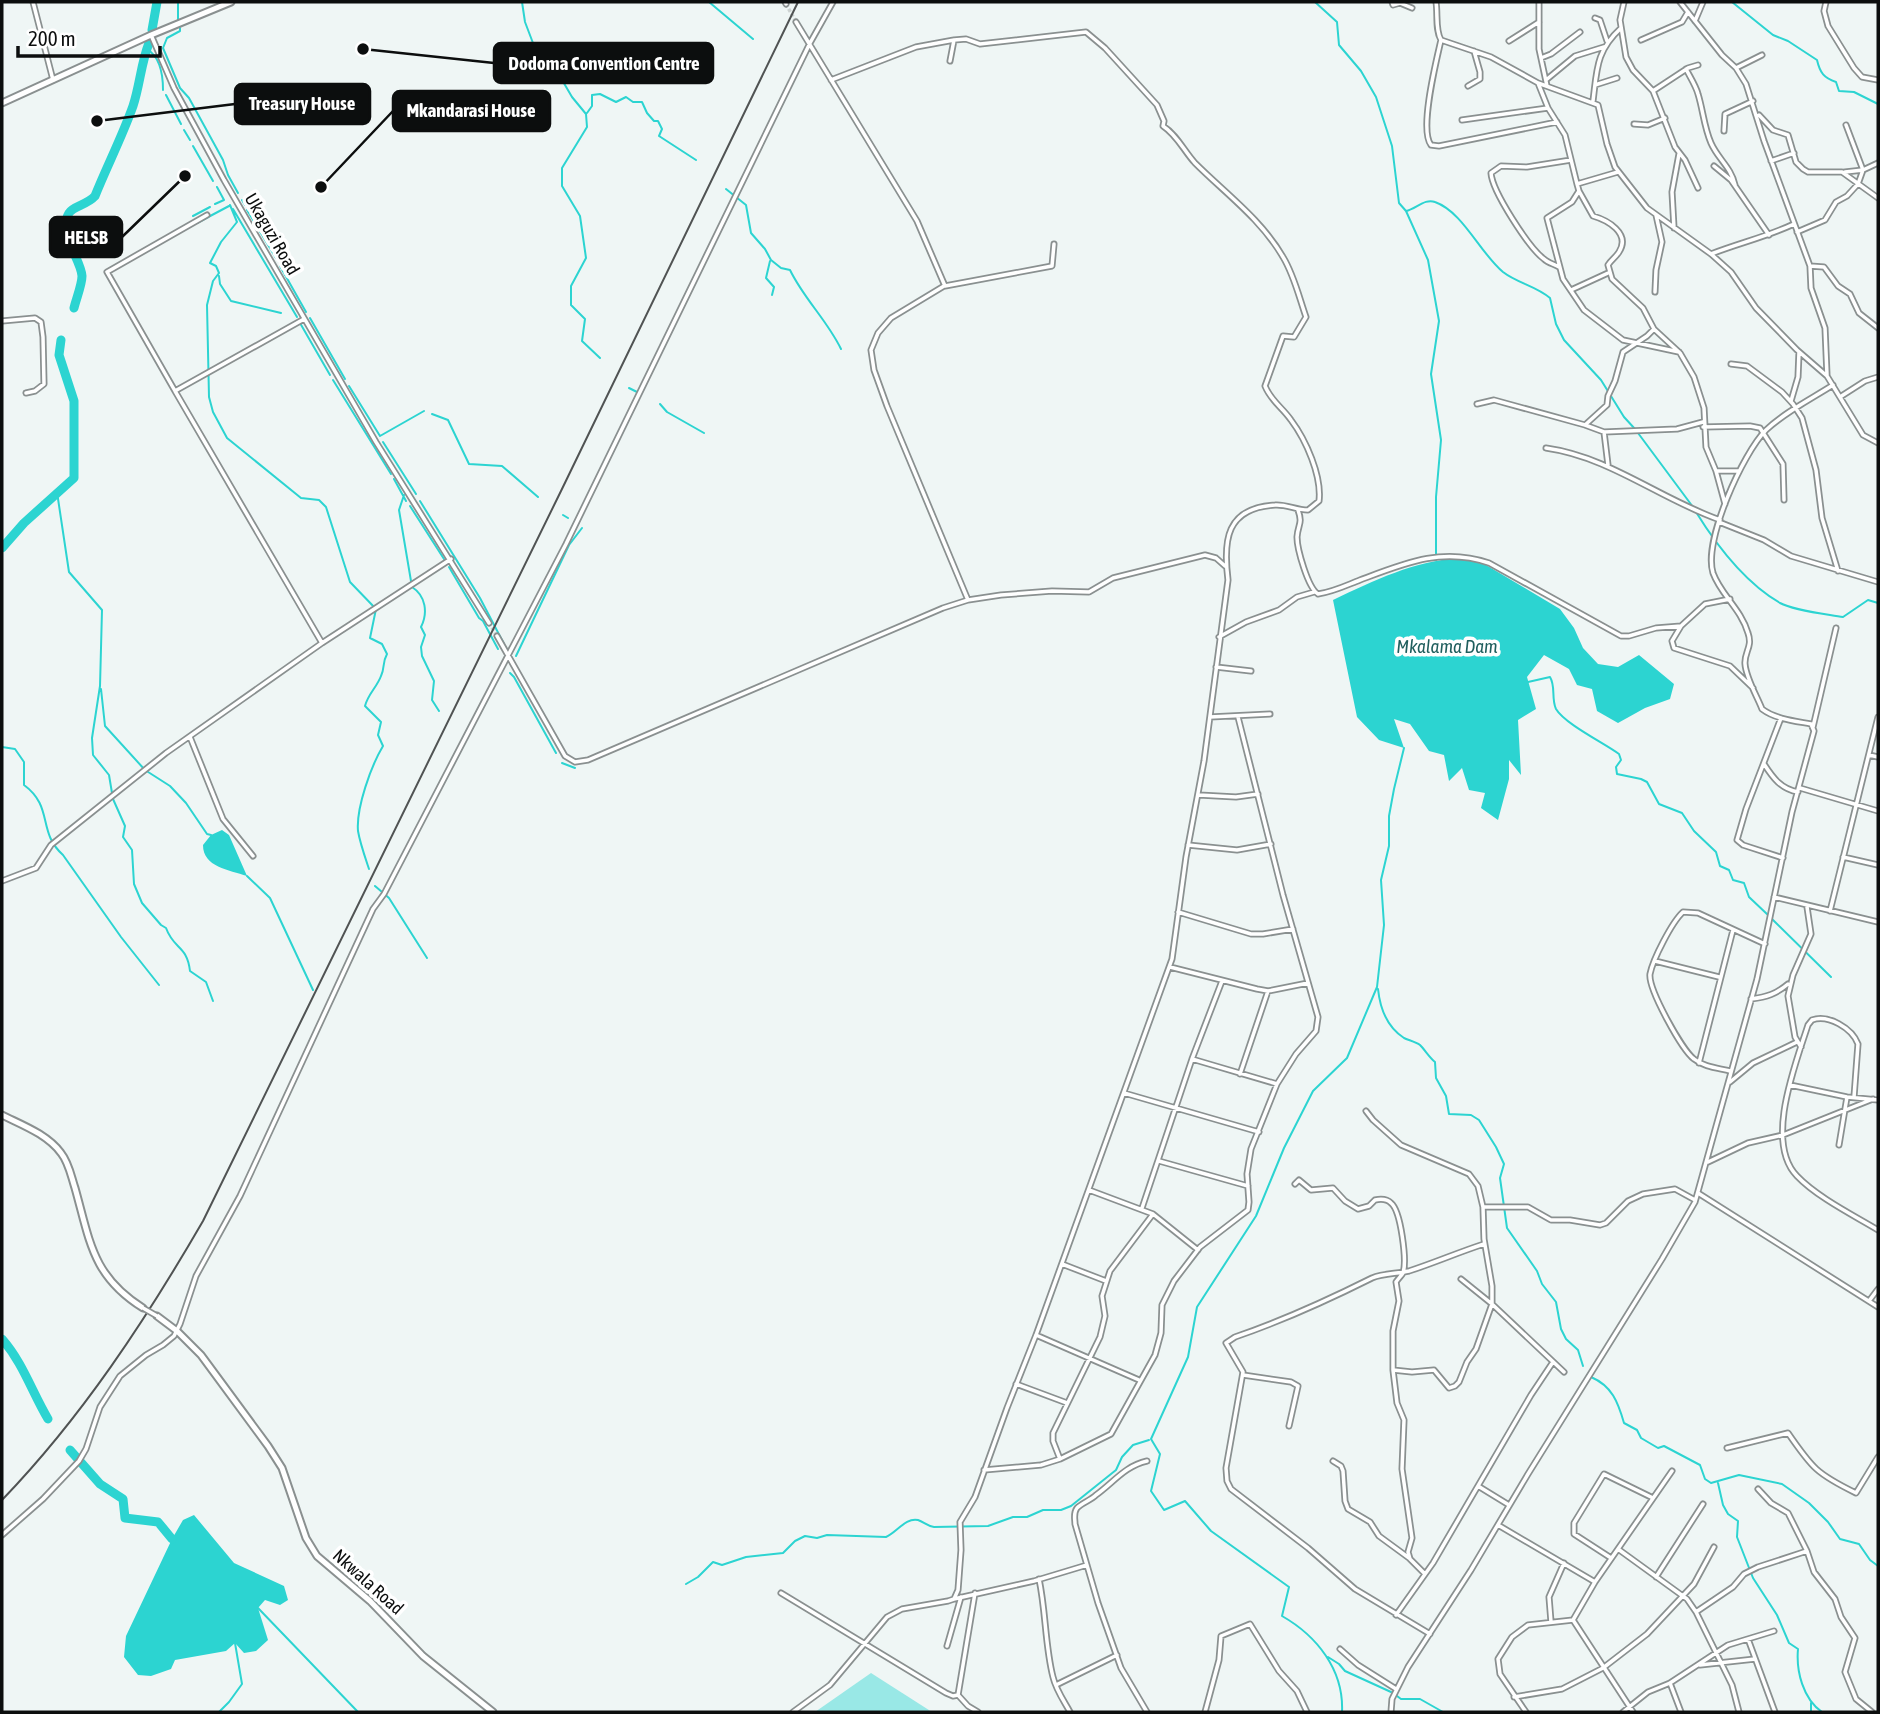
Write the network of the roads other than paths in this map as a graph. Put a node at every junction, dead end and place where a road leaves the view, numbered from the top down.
1 (33, 2) edge
2 (231, 2) edge
3 (833, 2) edge
4 (1392, 2) edge
5 (1436, 2) edge
6 (1539, 2) edge
7 (1624, 2) edge
8 (1680, 2) edge
9 (1703, 2) edge
10 (1826, 2) edge
11 (1412, 8) dead end
12 (1688, 12) junction
13 (1595, 18) dead end
14 (1695, 21) junction
15 (796, 22) tunnel mouth
16 (1539, 22) junction
17 (1621, 28) junction
18 (1580, 32) dead end
19 (151, 35) junction
20 (954, 40) junction
21 (1441, 40) junction
22 (1641, 40) dead end
23 (1509, 41) dead end
24 (1607, 41) junction
25 (810, 43) junction
26 (1604, 47) junction
27 (1474, 51) junction
28 (1762, 55) dead end
29 (1541, 58) junction
30 (950, 61) dead end
31 (1698, 65) dead end
32 (1736, 68) junction
33 (1686, 69) junction
34 (1617, 78) dead end
35 (53, 80) junction
36 (831, 80) junction
37 (1546, 80) junction
38 (1878, 80) edge
39 (1538, 83) junction
40 (1595, 85) junction
41 (1468, 86) dead end
42 (1548, 87) junction
43 (1653, 91) junction
44 (1753, 101) junction
45 (1593, 102) junction
46 (2, 103) edge
47 (1548, 108) junction
48 (1757, 114) junction
49 (1665, 118) junction
50 (1462, 120) dead end
51 (1557, 122) junction
52 (1634, 124) dead end
53 (1846, 125) dead end
54 (1724, 131) dead end
55 (1794, 153) junction
56 (1679, 154) junction
57 (1571, 160) junction
58 (1771, 161) junction
59 (1878, 163) edge
60 (1714, 166) dead end
61 (1863, 170) junction
62 (1618, 172) junction
63 (1842, 172) junction
64 (1577, 184) junction
65 (1858, 184) junction
66 (1735, 185) junction
67 (1698, 188) dead end
68 (1579, 191) junction
69 (1878, 198) edge
70 (1656, 214) junction
71 (206, 215) dead end
72 (1794, 224) junction
73 (1674, 228) junction
74 (1797, 232) junction
75 (1769, 235) junction
76 (1054, 244) dead end
77 (1711, 254) junction
78 (1810, 266) junction
79 (1559, 267) junction
80 (1609, 273) junction
81 (945, 286) junction
82 (1571, 290) junction
83 (1655, 292) dead end
84 (304, 318) junction
85 (2, 321) edge
86 (1878, 327) edge
87 (1654, 329) junction
88 (1636, 343) junction
89 (1799, 352) junction
90 (1680, 353) junction
91 (1731, 364) dead end
92 (1827, 376) junction
93 (1878, 377) edge
94 (1833, 385) junction
95 (175, 391) junction
96 (26, 393) dead end
97 (1840, 397) junction
98 (1791, 401) junction
99 (1477, 404) dead end
100 (1797, 409) junction
101 (1703, 424) junction
102 (1585, 425) junction
103 (1604, 432) junction
104 (1763, 433) junction
105 (1878, 443) edge
106 (1546, 448) dead end
107 (1608, 465) junction
108 (1716, 471) junction
109 (1739, 471) junction
110 (1784, 500) dead end
111 (1726, 506) junction
112 (1298, 510) junction
113 (1720, 521) junction
114 (451, 559) junction
115 (1226, 568) junction
116 (1838, 571) junction
117 (1878, 582) edge
118 (1314, 592) junction
119 (1730, 599) junction
120 (968, 600) junction
121 (489, 622) tunnel mouth
122 (1681, 626) junction
123 (1836, 628) dead end
124 (497, 636) tunnel mouth
125 (1219, 637) junction
126 (322, 643) junction
127 (508, 656) junction
128 (1216, 667) junction
129 (1251, 671) dead end
130 (1755, 691) junction
131 (1270, 713) dead end
132 (1238, 717) junction
133 (1878, 717) edge
134 (1210, 718) junction
135 (1781, 718) junction
136 (1813, 727) junction
137 (190, 737) junction
138 (1869, 755) junction
139 (1878, 757) edge
140 (1764, 764) junction
141 (1799, 790) junction
142 (1258, 794) junction
143 (1199, 795) junction
144 (1858, 806) junction
145 (1878, 811) edge
146 (1270, 844) junction
147 (1188, 845) junction
148 (253, 856) dead end
149 (1843, 857) junction
150 (1783, 858) junction
151 (1878, 865) edge
152 (2, 881) edge
153 (1774, 897) junction
154 (1807, 906) junction
155 (1830, 911) junction
156 (1178, 912) junction
157 (1878, 922) edge
158 (1293, 929) junction
159 (1733, 930) junction
160 (1765, 944) junction
161 (1655, 961) junction
162 (1169, 967) junction
163 (1719, 977) junction
164 (1222, 981) junction
165 (1308, 983) junction
166 (1790, 983) junction
167 (1268, 991) junction
168 (1751, 999) junction
169 (1797, 1042) junction
170 (1801, 1048) junction
171 (1192, 1059) junction
172 (1699, 1063) junction
173 (1731, 1071) junction
174 (1240, 1074) junction
175 (1729, 1083) junction
176 (1277, 1084) junction
177 (1790, 1085) junction
178 (1124, 1093) junction
179 (1847, 1097) junction
180 (1854, 1097) junction
181 (1875, 1100) edge
182 (1176, 1109) junction
183 (1366, 1111) dead end
184 (1844, 1111) junction
185 (2, 1115) edge
186 (1259, 1132) junction
187 (1783, 1135) junction
188 (1839, 1145) dead end
189 (1158, 1161) junction
190 (1707, 1163) junction
191 (1295, 1184) dead end
192 (1248, 1186) junction
193 (1089, 1190) junction
194 (1698, 1193) junction
195 (1695, 1200) junction
196 (1483, 1207) junction
197 (1142, 1208) junction
198 (1153, 1213) junction
199 (1878, 1230) edge
200 (1485, 1244) junction
201 (1198, 1250) junction
202 (1062, 1264) junction
203 (1403, 1273) junction
204 (1461, 1279) dead end
205 (1105, 1281) junction
206 (1878, 1289) edge
207 (1869, 1301) junction
208 (1492, 1304) junction
209 (1878, 1307) edge
210 (143, 1308) joint
211 (156, 1316) joint
212 (177, 1331) junction
213 (1037, 1335) junction
214 (1090, 1357) junction
215 (1553, 1362) junction
216 (1393, 1370) junction
217 (1564, 1372) dead end
218 (1243, 1375) junction
219 (1139, 1380) junction
220 (1016, 1384) junction
221 (1067, 1403) junction
222 (1289, 1426) dead end
223 (1727, 1448) dead end
224 (1878, 1457) edge
225 (1060, 1459) junction
226 (1147, 1461) dead end
227 (1333, 1461) dead end
228 (984, 1470) junction
229 (1672, 1471) dead end
230 (1478, 1486) junction
231 (1758, 1489) dead end
232 (1653, 1498) junction
233 (1703, 1504) dead end
234 (1510, 1505) junction
235 (1498, 1525) junction
236 (2, 1535) edge
237 (1714, 1547) dead end
238 (1618, 1549) junction
239 (1807, 1551) junction
240 (1611, 1558) junction
241 (1410, 1559) junction
242 (1564, 1563) junction
243 (1087, 1565) junction
244 (1425, 1574) junction
245 (1656, 1577) junction
246 (1039, 1579) junction
247 (1595, 1582) junction
248 (781, 1593) dead end
249 (975, 1593) junction
250 (961, 1596) junction
251 (1682, 1596) junction
252 (954, 1599) junction
253 (1696, 1612) junction
254 (1396, 1615) junction
255 (1573, 1620) junction
256 (1551, 1622) junction
257 (1774, 1631) dead end
258 (1430, 1634) junction
259 (1748, 1639) junction
260 (864, 1643) junction
261 (947, 1646) dead end
262 (1340, 1648) dead end
263 (1717, 1653) junction
264 (1117, 1655) junction
265 (1755, 1659) junction
266 (1722, 1662) junction
267 (1698, 1665) junction
268 (1603, 1668) junction
269 (1670, 1683) junction
270 (1056, 1685) junction
271 (1396, 1689) junction
272 (958, 1695) junction
273 (1514, 1697) junction
274 (1629, 1707) junction
275 (493, 1712) edge
276 (793, 1712) edge
277 (978, 1712) edge
278 (1070, 1712) edge
279 (1147, 1712) edge
280 (1205, 1712) edge
281 (1307, 1712) edge
282 (1391, 1712) edge
283 (1527, 1712) edge
284 (1623, 1712) edge
285 (1633, 1712) edge
286 (1681, 1712) edge
287 (1739, 1712) edge
288 (1775, 1712) edge
289 (1872, 1712) edge

1 - 35 street
2 - 19 street
3 - 25 street
4 - 11 street
5 - 21 street
6 - 16 street
7 - 17 street
8 - 12 street
9 - 14 street
10 - 38 street
12 - 14 street
12 - 22 street
13 - 24 street
14 - 32 street
15 - 25 street
16 - 23 street
16 - 29 street
17 - 24 street
17 - 43 street
18 - 29 street
19 - 35 street
19 - 84 street, Ukaguzi Road
20 - 30 street
20 - 36 street
20 - 112 street
21 - 27 street
21 - 51 street
24 - 26 street
25 - 36 street
25 - 127 street
26 - 37 street
26 - 40 street
27 - 39 street
27 - 41 street
28 - 32 street
29 - 37 street
31 - 33 street
32 - 44 street
33 - 43 street
33 - 66 street
34 - 40 street
35 - 46 street
36 - 81 street
37 - 42 street
39 - 42 street
39 - 47 street
40 - 45 street
42 - 45 street
43 - 49 street
44 - 48 street
44 - 54 street
45 - 62 street
47 - 50 street
47 - 51 street
48 - 55 street
48 - 58 street
49 - 52 street
49 - 56 street
51 - 57 street
53 - 61 street
55 - 58 street
55 - 63 street
56 - 67 street
56 - 73 street
57 - 64 street
57 - 79 street
58 - 72 street
59 - 61 street
60 - 66 street
61 - 63 street
61 - 65 street
62 - 64 street
62 - 70 street
63 - 65 street
64 - 68 street
65 - 69 street
65 - 74 street
66 - 75 street
68 - 79 street
68 - 80 street
70 - 73 street
70 - 83 street
71 - 95 street
72 - 74 street
72 - 75 street
73 - 77 street
74 - 78 street
75 - 77 street
76 - 81 street
77 - 89 street
78 - 86 street
78 - 92 street
79 - 82 street
80 - 82 street
80 - 87 street
81 - 120 street
82 - 88 street
84 - 95 street
84 - 114 street, Ukaguzi Road
85 - 96 street
87 - 88 street
87 - 90 street
88 - 90 street
88 - 102 street
89 - 92 street
89 - 98 street
90 - 101 street
91 - 98 street
92 - 94 street
93 - 97 street
94 - 97 street
94 - 100 street
95 - 126 street
97 - 105 street
98 - 100 street
99 - 102 street
100 - 104 street
100 - 116 street
101 - 103 street
101 - 104 street
101 - 108 street
102 - 103 street
103 - 107 street
104 - 109 street
104 - 110 street
106 - 107 street
107 - 113 street
108 - 109 street
108 - 111 street
109 - 111 street
111 - 113 street
112 - 115 street
112 - 118 street
113 - 116 street
113 - 119 street
114 - 121 street, Ukaguzi Road
114 - 126 street
115 - 120 street
115 - 125 street
116 - 117 street
118 - 122 street
118 - 125 street
119 - 122 street
119 - 130 street
120 - 127 street
122 - 130 street
123 - 136 street
124 - 127 street
125 - 128 street
126 - 137 street
127 - 212 street
128 - 129 street
128 - 134 street
130 - 135 street
131 - 132 street
132 - 134 street
132 - 142 street
133 - 138 street
134 - 143 street
135 - 136 street
135 - 140 street
136 - 141 street
137 - 148 street
137 - 152 street
138 - 139 street
138 - 144 street
140 - 141 street
140 - 150 street
141 - 144 street
141 - 150 street
142 - 143 street
142 - 146 street
143 - 147 street
144 - 145 street
144 - 149 street
146 - 147 street
146 - 158 street
147 - 156 street
149 - 151 street
149 - 155 street
150 - 153 street
153 - 154 street
153 - 160 street
154 - 155 street
154 - 166 street
155 - 157 street
156 - 158 street
156 - 162 street
158 - 165 street
159 - 160 street
159 - 161 street
159 - 163 street
160 - 168 street
161 - 163 street
161 - 172 street
162 - 164 street
162 - 178 street
163 - 172 street
164 - 167 street
164 - 171 street
165 - 167 street
165 - 176 street
166 - 168 street
166 - 169 street
167 - 174 street
168 - 173 street
169 - 170 street
169 - 175 street
170 - 177 street
170 - 180 street
171 - 174 street
171 - 182 street
172 - 173 street
173 - 175 street
174 - 176 street
175 - 190 street
176 - 186 street
177 - 179 street
177 - 187 street
178 - 182 street
178 - 193 street
179 - 180 street
179 - 184 street
180 - 181 street
181 - 184 street
182 - 186 street
182 - 189 street
183 - 196 street
184 - 187 street
184 - 188 street
185 - 210 street
186 - 192 street
187 - 190 street
187 - 199 street
189 - 192 street
189 - 197 street
190 - 194 street
191 - 203 street
192 - 201 street
193 - 197 street
193 - 202 street
194 - 195 street
194 - 207 street
195 - 196 street
195 - 234 street
196 - 200 street
197 - 198 street
198 - 201 street
198 - 205 street
200 - 203 street
200 - 208 street
201 - 219 street
202 - 205 street
202 - 213 street
203 - 216 street
203 - 218 street
204 - 208 street
205 - 214 street
206 - 207 street
207 - 209 street
208 - 215 street
208 - 216 street
210 - 211 street, bridge
211 - 212 street, Nkwala Road
212 - 236 street
212 - 275 street, Nkwala Road
213 - 214 street
213 - 220 street
214 - 219 street
214 - 221 street
215 - 217 street
215 - 230 street
216 - 241 street
218 - 222 street
218 - 254 street
219 - 225 street
220 - 221 street
220 - 228 street
221 - 225 street
223 - 224 street
225 - 228 street
226 - 243 street
227 - 241 street
228 - 252 street
229 - 232 street
230 - 234 street
230 - 244 street
231 - 239 street
232 - 238 street
232 - 240 street
233 - 245 street
234 - 235 street
235 - 242 street
235 - 258 street
237 - 251 street
238 - 240 street
238 - 245 street
239 - 253 street
239 - 289 street
240 - 247 street
241 - 244 street
242 - 247 street
242 - 256 street
243 - 246 street
243 - 264 street
244 - 254 street
245 - 251 street
246 - 249 street
246 - 270 street
247 - 255 street
248 - 260 street
249 - 250 street
249 - 272 street
250 - 252 street
250 - 261 street
251 - 253 street
251 - 268 street
252 - 260 street
253 - 263 street
254 - 258 street
255 - 256 street
255 - 268 street
256 - 273 street
257 - 259 street
258 - 271 street
259 - 263 street
259 - 265 street
260 - 272 street
260 - 276 street
262 - 271 street
263 - 266 street
263 - 267 street
264 - 270 street
264 - 279 street
265 - 266 street
265 - 288 street
266 - 267 street
266 - 287 street
267 - 269 street
268 - 273 street
268 - 274 street
269 - 274 street
269 - 286 street
270 - 278 street
271 - 282 street
272 - 277 street
273 - 283 street
274 - 284 street
274 - 285 street
280 - 281 street

